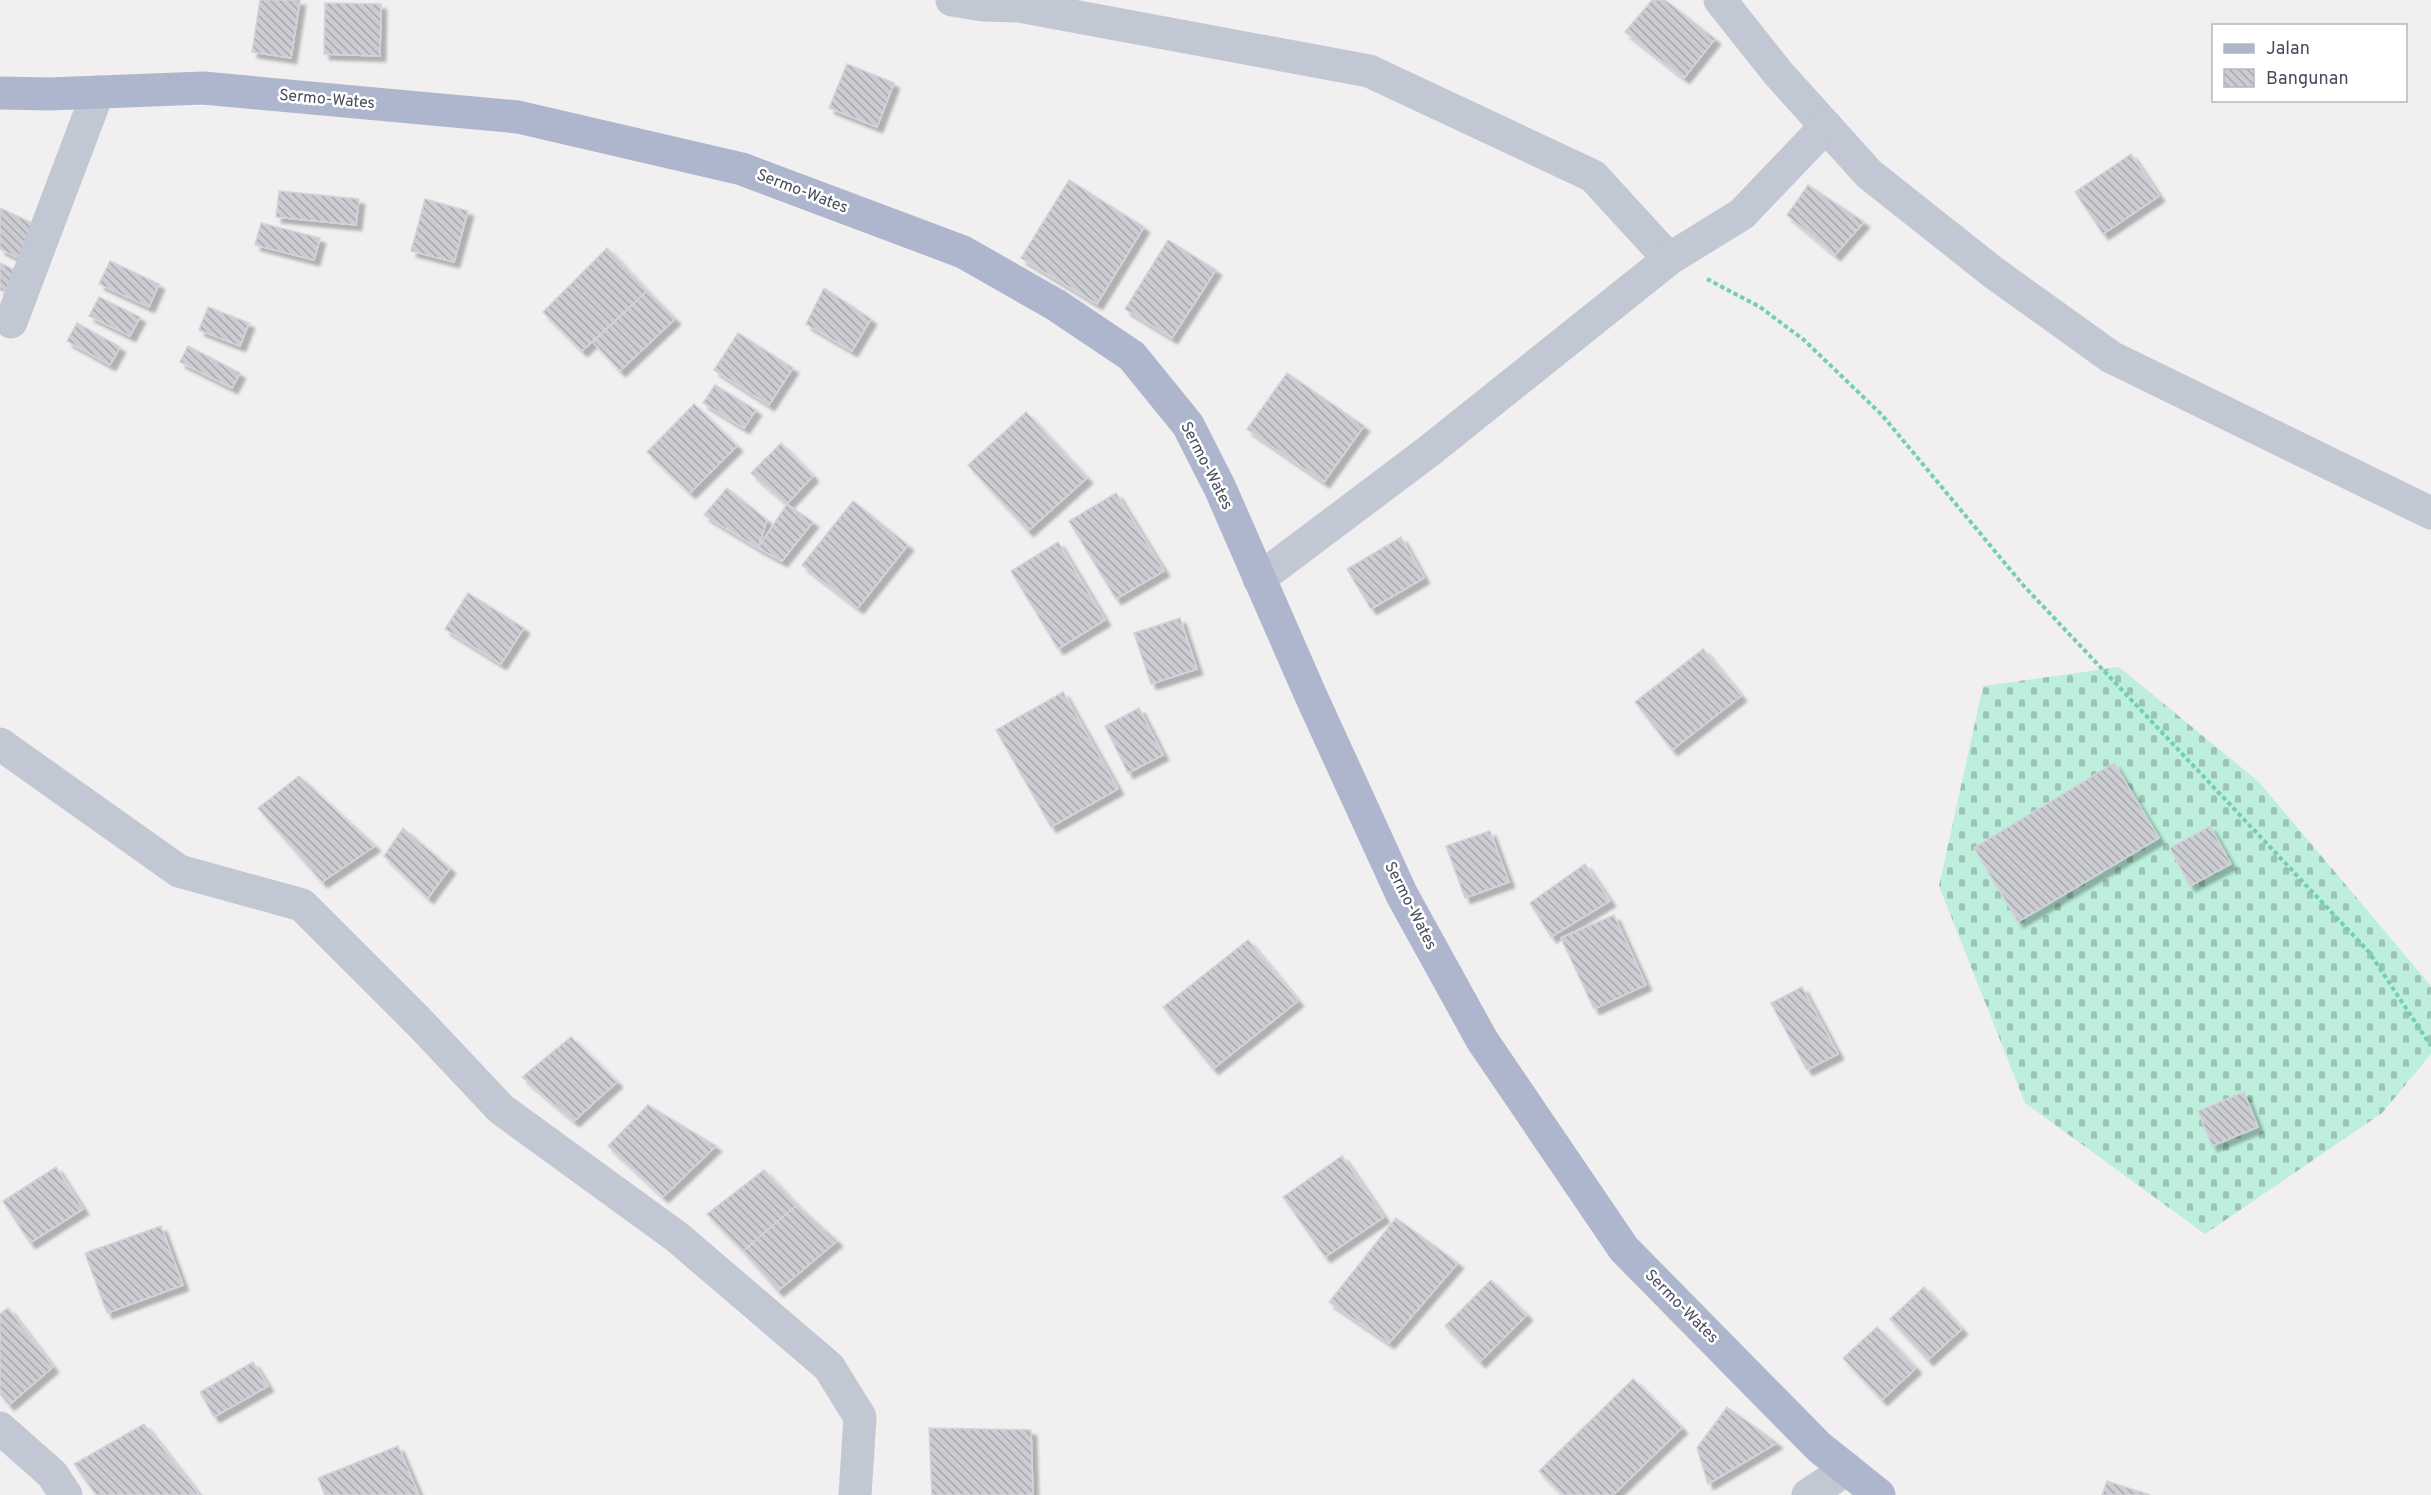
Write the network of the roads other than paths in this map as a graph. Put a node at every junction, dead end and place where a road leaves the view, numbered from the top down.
1 (952, 0) edge
2 (1720, 0) edge
3 (98, 92) junction
4 (0, 93) edge
5 (1826, 126) junction
6 (1669, 259) junction
7 (11, 322) dead end
8 (2431, 513) edge
9 (1259, 579) junction
10 (0, 744) edge
11 (0, 1428) edge
12 (1847, 1469) junction
13 (66, 1495) edge
14 (855, 1495) edge
15 (1808, 1495) edge
16 (1879, 1495) edge

1 - 6 street
2 - 5 street
3 - 4 main road, Sermo-Wates
3 - 7 street
3 - 9 main road, Sermo-Wates
5 - 6 street
5 - 8 street
6 - 9 street
9 - 12 main road, Sermo-Wates
10 - 14 street
11 - 13 street
12 - 15 street
12 - 16 main road, Sermo-Wates

